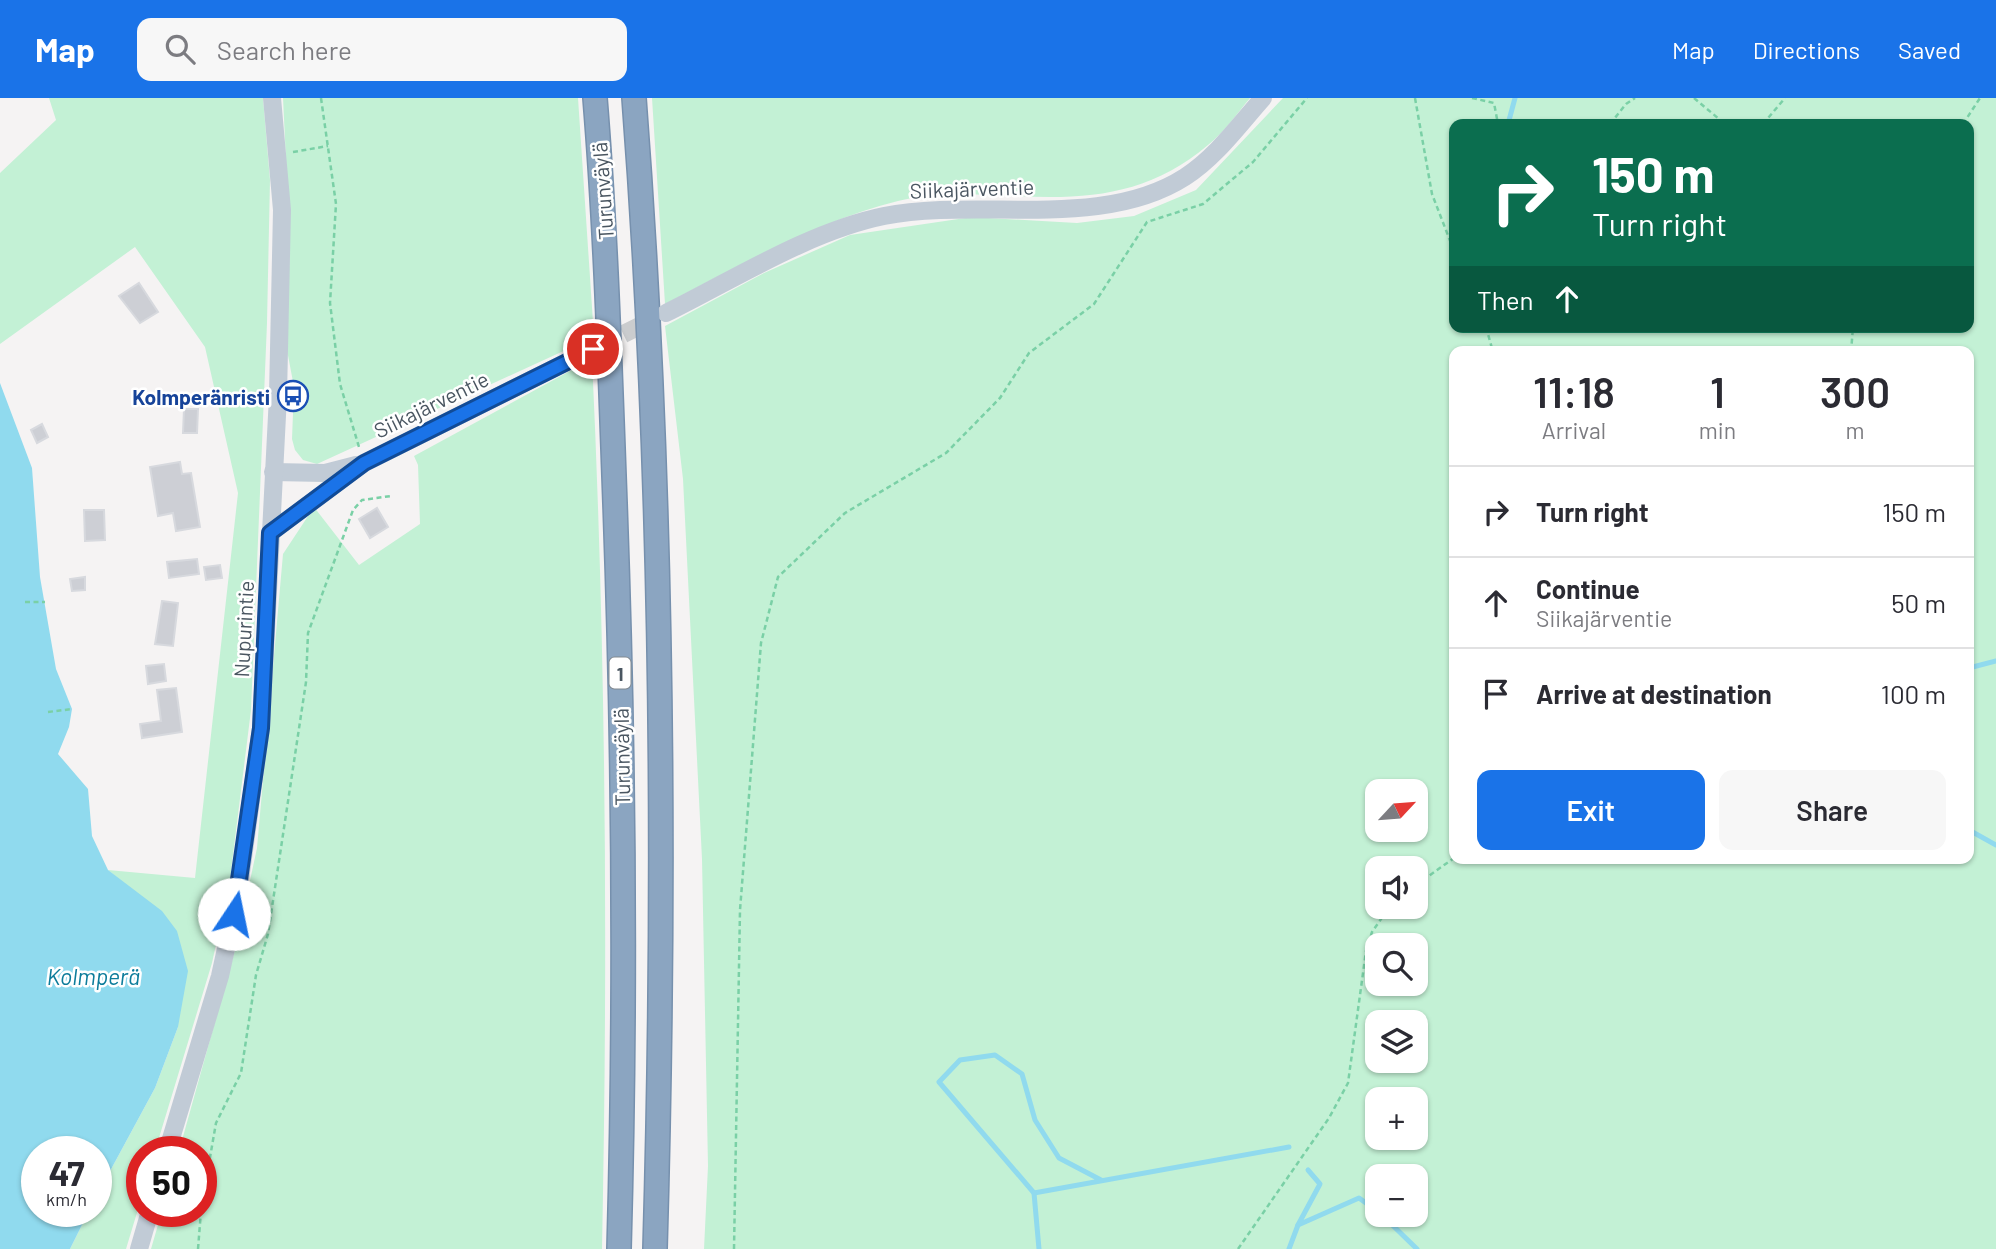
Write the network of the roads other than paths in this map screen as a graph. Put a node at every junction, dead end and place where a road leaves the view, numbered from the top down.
1 (272, 98) edge
2 (596, 98) edge
3 (634, 98) edge
4 (1263, 98) edge
5 (666, 313) tunnel mouth
6 (593, 349) tunnel mouth
7 (364, 463) junction
8 (273, 472) junction
9 (270, 533) junction
10 (172, 1136) edge
11 (145, 1227) edge
12 (139, 1249) edge
13 (619, 1249) edge
14 (655, 1249) edge

1 - 8 street, Nupurintie
2 - 13 highway, Turunväylä / 1
3 - 14 highway, Turunväylä / 1
4 - 5 street, Siikajärventie
6 - 7 street, Siikajärventie
7 - 8 street
7 - 9 street
8 - 9 street, Nupurintie
9 - 10 street, Nupurintie
11 - 12 street

